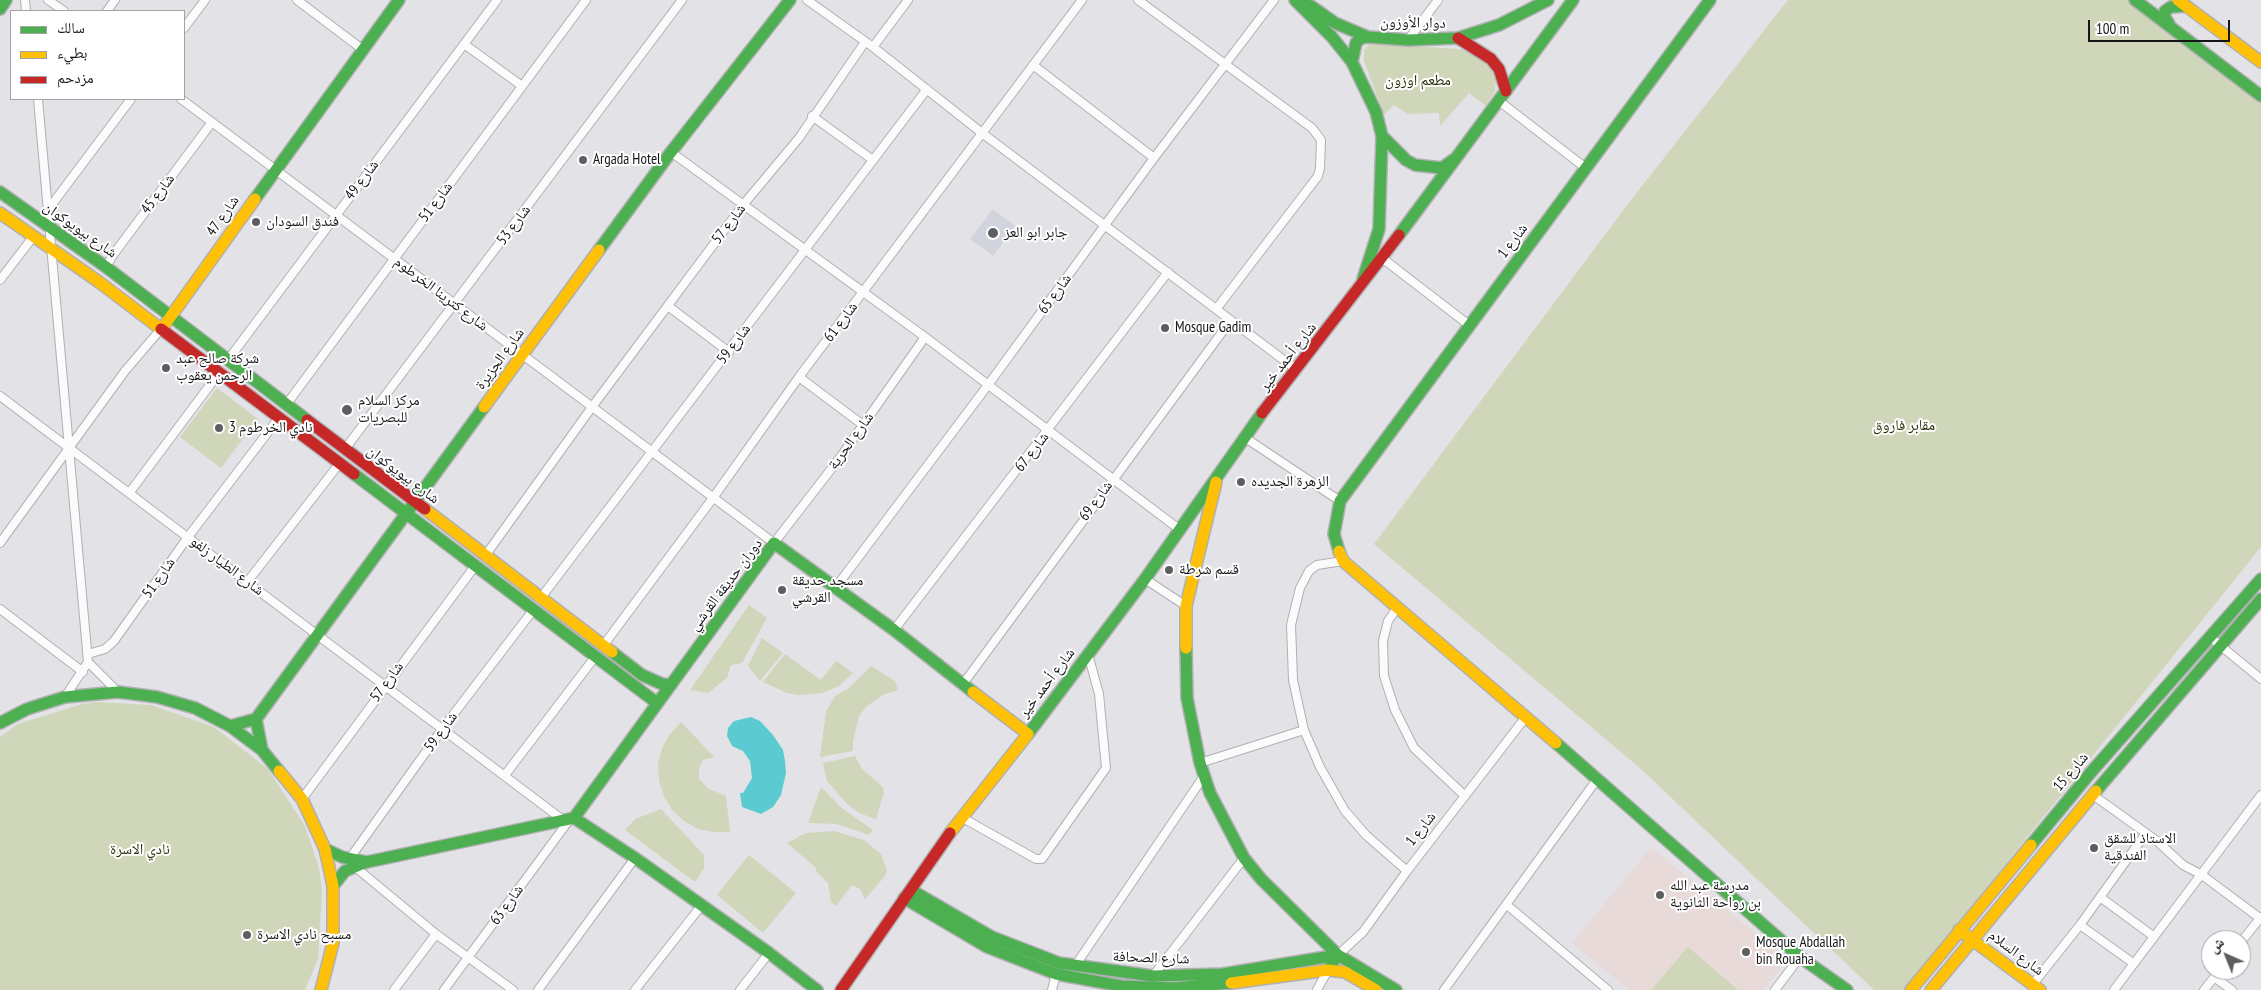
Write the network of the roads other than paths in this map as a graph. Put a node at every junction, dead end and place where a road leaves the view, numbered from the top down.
1 (6, 0) edge
2 (48, 0) edge
3 (204, 0) edge
4 (297, 0) edge
5 (399, 0) edge
6 (497, 0) edge
7 (586, 0) edge
8 (682, 0) edge
9 (782, 0) edge
10 (790, 0) edge
11 (807, 0) edge
12 (908, 0) edge
13 (1082, 0) edge
14 (1138, 0) edge
15 (1274, 0) edge
16 (1438, 0) edge
17 (1548, 0) edge
18 (1573, 0) edge
19 (1710, 0) edge
20 (2135, 0) edge
21 (2182, 3) edge
22 (1305, 5) edge
23 (0, 9) edge
24 (63, 10) edge
25 (772, 19) junction
26 (185, 27) edge
27 (2174, 30) junction
28 (1368, 37) junction
29 (1458, 38) junction
30 (1408, 40) junction
31 (865, 42) junction
32 (464, 44) junction
33 (873, 48) junction
34 (362, 50) junction
35 (1352, 62) junction
36 (2261, 62) edge
37 (1225, 64) junction
38 (1033, 65) junction
39 (522, 86) junction
40 (928, 89) junction
41 (1503, 96) junction
42 (2261, 96) edge
43 (38, 100) edge
44 (130, 100) edge
45 (182, 100) edge
46 (812, 116) junction
47 (212, 122) junction
48 (982, 133) junction
49 (1382, 136) junction
50 (671, 152) junction
51 (1462, 152) junction
52 (1154, 158) junction
53 (873, 160) junction
54 (275, 169) junction
55 (1587, 170) junction
56 (0, 192) edge
57 (743, 205) junction
58 (48, 211) junction
59 (0, 213) edge
60 (336, 215) junction
61 (1105, 225) junction
62 (49, 226) junction
63 (32, 237) junction
64 (52, 249) junction
65 (806, 251) junction
66 (1382, 258) junction
67 (394, 259) junction
68 (106, 266) junction
69 (1168, 272) junction
70 (0, 280) edge
71 (1360, 288) junction
72 (863, 292) junction
73 (454, 304) junction
74 (668, 306) junction
75 (1217, 308) junction
76 (170, 317) junction
77 (1231, 320) junction
78 (1469, 325) junction
79 (160, 330) junction
80 (925, 337) junction
81 (729, 352) junction
82 (522, 355) junction
83 (228, 360) junction
84 (1297, 370) junction
85 (219, 373) junction
86 (799, 377) junction
87 (988, 385) junction
88 (1, 400) edge
89 (286, 405) junction
90 (592, 407) junction
91 (278, 419) junction
92 (863, 425) junction
93 (1048, 432) junction
94 (1244, 437) junction
95 (69, 447) junction
96 (345, 449) junction
97 (652, 452) junction
98 (339, 464) junction
99 (1218, 474) junction
100 (1112, 479) junction
101 (130, 492) junction
102 (713, 498) junction
103 (415, 501) junction
104 (1340, 501) junction
105 (407, 516) junction
106 (1179, 529) junction
107 (188, 536) junction
108 (0, 543) edge
109 (774, 543) junction
110 (485, 556) junction
111 (1343, 562) junction
112 (475, 566) junction
113 (1145, 579) junction
114 (2261, 579) edge
115 (248, 581) junction
116 (836, 587) junction
117 (2261, 599) edge
118 (537, 604) junction
119 (1186, 606) junction
120 (1398, 608) junction
121 (0, 609) edge
122 (894, 630) junction
123 (319, 635) junction
124 (2210, 637) junction
125 (603, 646) junction
126 (2221, 646) junction
127 (1088, 654) junction
128 (595, 657) junction
129 (88, 658) junction
130 (83, 672) junction
131 (2261, 679) edge
132 (963, 684) junction
133 (385, 685) junction
134 (671, 685) junction
135 (118, 692) junction
136 (66, 697) junction
137 (657, 703) junction
138 (1525, 718) junction
139 (256, 719) junction
140 (0, 723) edge
141 (230, 726) junction
142 (443, 728) junction
143 (1304, 730) junction
144 (1028, 734) junction
145 (262, 750) junction
146 (1200, 763) junction
147 (504, 775) junction
148 (1204, 776) junction
149 (1598, 778) junction
150 (2093, 795) junction
151 (2261, 795) edge
152 (1465, 796) junction
153 (302, 799) junction
154 (961, 817) junction
155 (569, 819) junction
156 (2146, 834) junction
157 (325, 849) junction
158 (635, 858) junction
159 (1244, 858) junction
160 (352, 862) junction
161 (1407, 871) junction
162 (2202, 875) junction
163 (333, 886) junction
164 (908, 894) junction
165 (2100, 897) junction
166 (701, 906) junction
167 (1507, 906) junction
168 (2261, 918) edge
169 (2080, 925) junction
170 (1959, 930) junction
171 (2251, 930) edge
172 (436, 934) junction
173 (2153, 936) junction
174 (1973, 939) junction
175 (769, 953) junction
176 (1338, 955) junction
177 (1800, 956) junction
178 (468, 958) junction
179 (2133, 964) junction
180 (1075, 966) junction
181 (1328, 970) junction
182 (1056, 974) junction
183 (1153, 976) junction
184 (2212, 980) edge
185 (2223, 980) edge
186 (2036, 987) edge
187 (321, 990) edge
188 (394, 990) edge
189 (444, 990) edge
190 (513, 990) edge
191 (538, 990) edge
192 (635, 990) edge
193 (740, 990) edge
194 (817, 990) edge
195 (841, 990) edge
196 (1052, 990) edge
197 (1317, 990) edge
198 (1376, 990) edge
199 (1396, 990) edge
200 (1444, 990) edge
201 (1608, 990) edge
202 (1775, 990) edge
203 (1847, 990) edge
204 (1911, 990) edge
205 (1931, 990) edge
206 (2114, 990) edge
207 (2204, 990) edge
208 (2232, 990) edge

1 - 23 street
2 - 24 street
3 - 26 street
4 - 34 street
5 - 34 street, شارع 47
6 - 32 street, شارع 49
7 - 39 street, شارع 51
8 - 73 street, شارع 53
9 - 25 street, شارع الجزيرة
10 - 25 street, شارع الجزيرة
11 - 31 street
12 - 33 street
13 - 38 street, شارع 61
14 - 37 street
15 - 37 street, شارع 65
16 - 30 street
17 - 29 street, دوار الأوزون
18 - 41 street, شارع أحمد خير
19 - 55 street, شارع 1
20 - 27 street
21 - 27 street
21 - 36 street
22 - 28 street, دوار الأوزون
22 - 35 street
25 - 50 street, شارع الجزيرة
27 - 42 street
28 - 30 street, دوار الأوزون
28 - 35 street
29 - 30 street, دوار الأوزون
29 - 41 street
31 - 33 street
31 - 46 street, شارع 57
32 - 39 street
32 - 60 street, شارع 49
33 - 40 street
34 - 54 street, شارع 47
35 - 49 street
37 - 52 street, شارع 65
37 - 75 street
38 - 48 street, شارع 61
38 - 52 street
39 - 67 street, شارع 51
40 - 48 street
40 - 53 street, شارع 59
41 - 51 street, شارع أحمد خير
41 - 55 street
43 - 58 street
44 - 58 street
45 - 47 street, شارع كترينا الخرطوم
46 - 53 street
46 - 57 street, شارع 57
47 - 54 street, شارع كترينا الخرطوم
47 - 68 street, شارع 45
48 - 61 street
48 - 72 street, شارع 61
49 - 51 street
49 - 71 street
50 - 57 street
50 - 82 street, شارع الجزيرة
51 - 66 street, شارع أحمد خير
52 - 61 street, شارع 65
53 - 65 street, شارع 59
54 - 60 street, شارع كترينا الخرطوم
54 - 76 street, شارع 47
55 - 78 street, شارع 1
56 - 62 street, شارع بيويوكوان
57 - 65 street
57 - 74 street, شارع 57
58 - 62 street
59 - 63 street, شارع بيويوكوان
60 - 67 street, شارع كترينا الخرطوم
60 - 83 street, شارع 49
61 - 69 street
61 - 87 street, شارع 65
62 - 64 street
62 - 68 street, شارع بيويوكوان
63 - 64 street, شارع بيويوكوان
63 - 70 street
64 - 79 street, شارع بيويوكوان
64 - 95 street
65 - 72 street
65 - 81 street, شارع 59
66 - 71 street, شارع أحمد خير
66 - 78 street
67 - 73 street, شارع كترينا الخرطوم
67 - 89 street, شارع 51
68 - 76 street, شارع بيويوكوان
69 - 75 street
69 - 93 street, شارع 67
71 - 84 street, شارع أحمد خير
72 - 80 street
72 - 86 street, شارع 61
73 - 82 street, شارع كترينا الخرطوم
73 - 96 street, شارع 53
74 - 81 street
74 - 90 street, شارع 57
75 - 77 street
76 - 79 street, شارع 47
76 - 83 street, شارع بيويوكوان
77 - 84 street
77 - 100 street, شارع 69
78 - 104 street, شارع 1
79 - 85 street, شارع بيويوكوان
79 - 95 street, شارع 47
80 - 87 street
80 - 92 street, شارع الحرية
81 - 97 street, شارع 59
82 - 90 street, شارع كترينا الخرطوم
82 - 103 street, شارع الجزيرة
83 - 89 street, شارع بيويوكوان
84 - 94 street, شارع أحمد خير
85 - 91 street, شارع بيويوكوان
85 - 101 street
86 - 92 street
86 - 102 street, شارع 61
87 - 93 street
87 - 116 street, شارع 65
88 - 95 street, شارع الطيار زلفو
89 - 96 street, شارع بيويوكوان
90 - 97 street, شارع كترينا الخرطوم
90 - 110 street, شارع 57
91 - 98 street, شارع بيويوكوان
91 - 107 street, شارع 51
92 - 109 street, شارع الحرية
93 - 100 street
93 - 122 street, شارع 67
94 - 99 street, شارع أحمد خير
94 - 104 street
95 - 101 street, شارع الطيار زلفو
95 - 108 street, شارع 47
95 - 129 street
96 - 103 street, شارع بيويوكوان
97 - 102 street, شارع كترينا الخرطوم
97 - 118 street, شارع 59
98 - 105 street, شارع بيويوكوان
98 - 115 street
99 - 106 street, شارع أحمد خير
99 - 119 street
100 - 106 street
100 - 132 street, شارع 69
101 - 107 street, شارع الطيار زلفو
102 - 109 street, شارع كترينا الخرطوم
102 - 125 street, شارع 61
103 - 105 street, شارع الجزيرة
103 - 110 street, شارع بيويوكوان
104 - 111 street
105 - 112 street, شارع بيويوكوان
105 - 123 street, شارع الجزيرة
106 - 113 street, شارع أحمد خير
107 - 115 street, شارع الطيار زلفو
107 - 129 street, شارع 51
109 - 116 street, دوران حديقة القرشي
109 - 134 street, دوران حديقة القرشي
110 - 118 street, شارع بيويوكوان
111 - 120 street
111 - 143 street
112 - 118 street, شارع بيويوكوان
112 - 133 street, شارع 57
113 - 119 street
113 - 127 street, شارع أحمد خير
114 - 124 street, شارع 15
115 - 123 street, شارع الطيار زلفو
116 - 122 street, دوران حديقة القرشي
117 - 126 street, شارع 15
118 - 125 street, شارع بيويوكوان
118 - 128 street, شارع بيويوكوان
118 - 142 street, شارع 59
119 - 146 street
120 - 138 street
120 - 152 street
121 - 130 street
122 - 132 street, دوران حديقة القرشي
123 - 133 street, شارع الطيار زلفو
123 - 139 street, شارع الجزيرة
124 - 126 street
124 - 170 street, شارع 15
125 - 134 street, شارع بيويوكوان
126 - 131 street
126 - 150 street, شارع 15
127 - 144 street, شارع أحمد خير
127 - 154 street
128 - 137 street, شارع بيويوكوان
128 - 147 street
129 - 130 street
129 - 135 street
130 - 136 street
132 - 144 street, دوران حديقة القرشي
133 - 142 street, شارع الطيار زلفو
133 - 153 street, شارع 57
134 - 137 street, دوران حديقة القرشي
135 - 136 street
135 - 141 street
136 - 140 street
137 - 155 street, دوران حديقة القرشي
138 - 149 street
138 - 152 street, شارع 1
139 - 141 street
139 - 145 street
141 - 145 street
142 - 147 street, شارع الطيار زلفو
142 - 160 street, شارع 59
143 - 146 street
143 - 161 street
144 - 154 street
145 - 153 street
146 - 148 street
147 - 155 street, شارع الطيار زلفو
148 - 159 street
148 - 180 street
149 - 167 street
149 - 177 street
150 - 156 street
150 - 174 street, شارع 15
151 - 162 street
152 - 161 street, شارع 1
153 - 157 street
154 - 164 street
155 - 158 street
155 - 160 street
155 - 178 street, شارع 63
156 - 162 street
156 - 165 street
157 - 160 street
157 - 163 street
158 - 166 street
158 - 191 street
159 - 176 street
159 - 183 street
160 - 163 street
160 - 172 street
161 - 176 street, شارع 1
162 - 168 street
162 - 173 street
163 - 187 street
164 - 180 street, شارع الصحافة
164 - 182 street, شارع الصحافة
164 - 195 street
165 - 169 street
165 - 173 street
166 - 175 street
166 - 192 street
167 - 200 street
167 - 201 street
168 - 171 street
169 - 179 street
169 - 186 street
170 - 174 street, شارع السلام
170 - 204 street, شارع 15
172 - 178 street
172 - 188 street
173 - 179 street
174 - 186 street, شارع السلام
174 - 205 street, شارع 15
175 - 193 street
175 - 194 street
176 - 181 street
176 - 183 street, شارع الصحافة
176 - 199 street
177 - 202 street
177 - 203 street
178 - 189 street, شارع 63
178 - 190 street
179 - 206 street
180 - 183 street, شارع الصحافة
181 - 182 street, شارع الصحافة
181 - 197 street
181 - 198 street, شارع الصحافة
182 - 196 street
184 - 207 street
185 - 208 street

